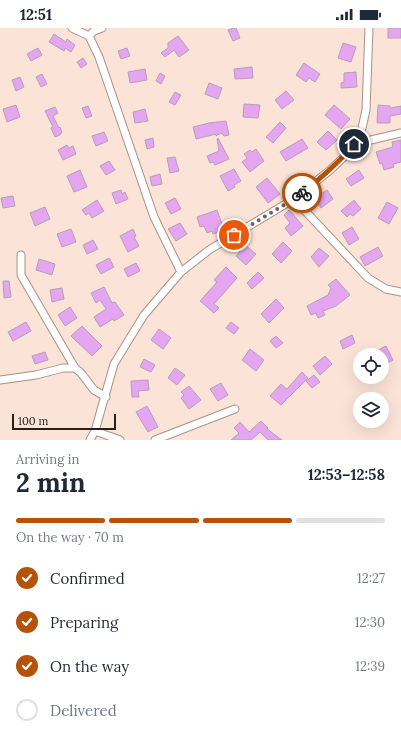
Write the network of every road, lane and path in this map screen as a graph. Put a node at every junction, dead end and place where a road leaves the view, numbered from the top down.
1 (72, 28) edge
2 (102, 28) edge
3 (369, 28) edge
4 (89, 36) junction
5 (401, 133) edge
6 (354, 144) junction
7 (294, 199) junction
8 (20, 255) dead end
9 (181, 272) junction
10 (401, 292) edge
11 (75, 368) junction
12 (0, 380) edge
13 (106, 397) junction
14 (235, 409) dead end
15 (96, 431) junction
16 (90, 440) edge
17 (120, 440) edge
18 (155, 440) edge

1 - 4 street
2 - 4 street
3 - 6 street
4 - 9 street
5 - 6 street
6 - 7 street
7 - 9 street
7 - 10 street
8 - 11 street
9 - 13 street
11 - 12 street
11 - 13 street
13 - 15 street
14 - 18 street
15 - 16 street
15 - 17 street

